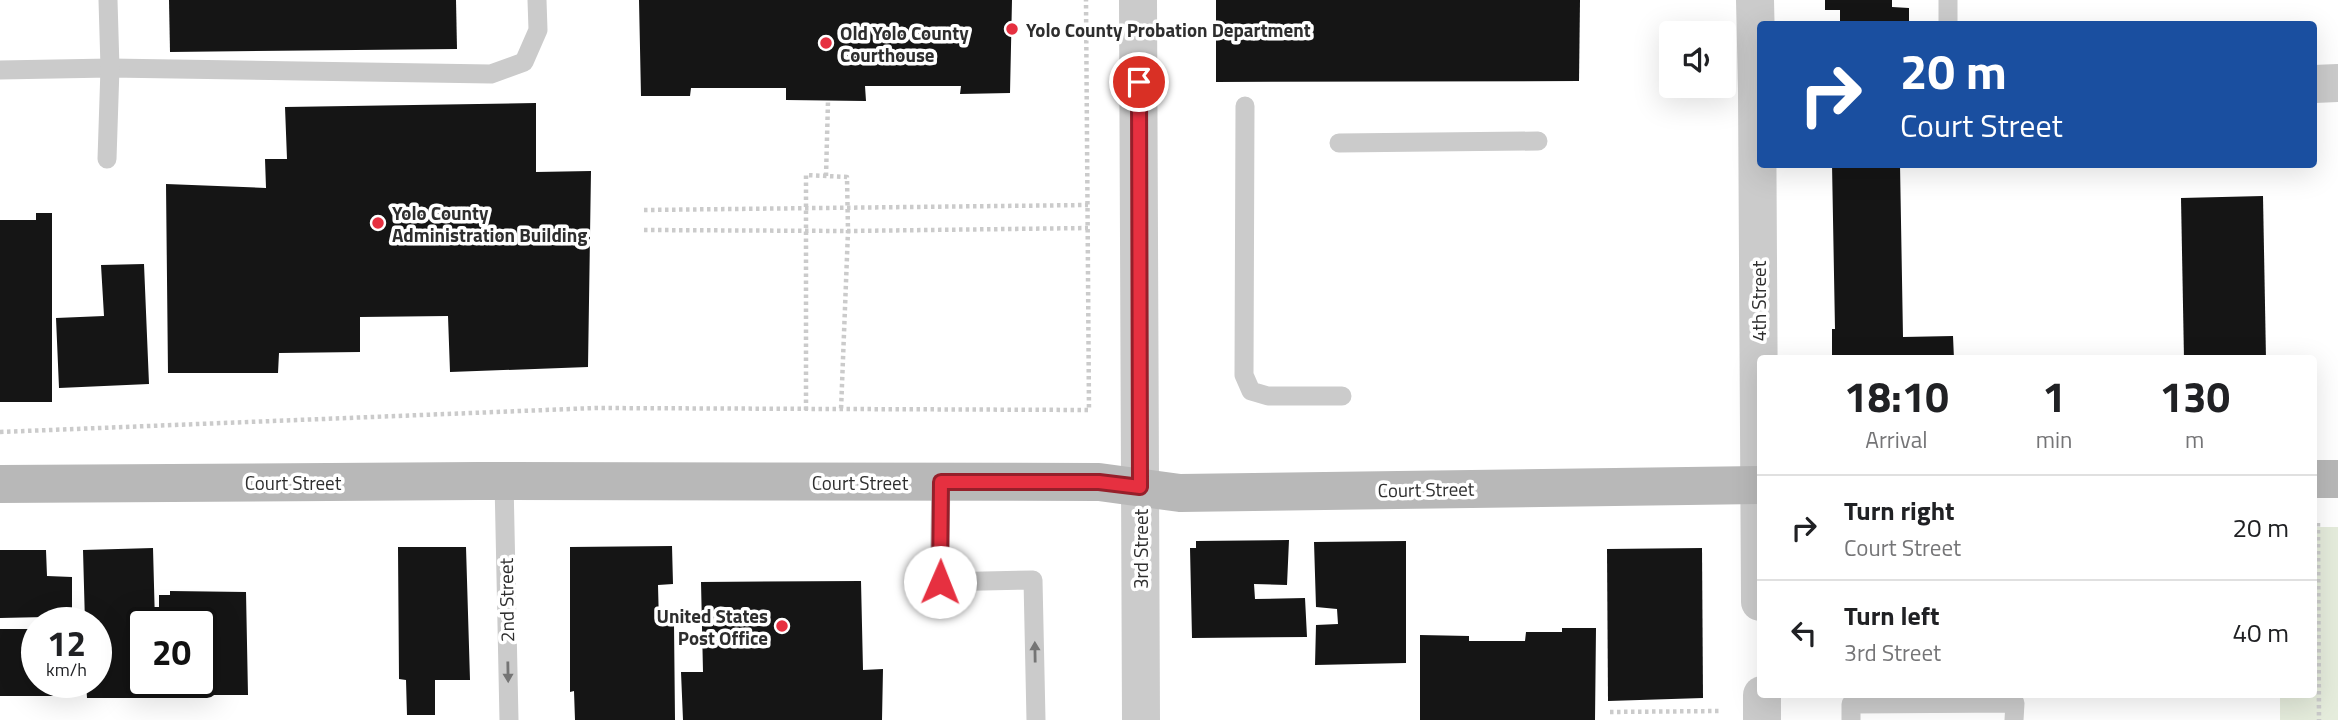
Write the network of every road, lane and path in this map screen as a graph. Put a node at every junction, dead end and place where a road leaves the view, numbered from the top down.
1 (108, 0) edge
2 (537, 0) edge
3 (1086, 0) edge
4 (1138, 0) edge
5 (1755, 0) edge
6 (1948, 0) edge
7 (1948, 21) edge
8 (1757, 44) edge
9 (110, 68) junction
10 (0, 69) edge
11 (2317, 83) edge
12 (2338, 83) edge
13 (828, 101) dead end
14 (1245, 106) dead end
15 (1538, 141) dead end
16 (1339, 144) dead end
17 (107, 159) dead end
18 (1759, 168) edge
19 (826, 176) junction
20 (1088, 205) junction
21 (806, 208) junction
22 (848, 208) junction
23 (644, 209) dead end
24 (1088, 228) junction
25 (645, 230) dead end
26 (807, 230) junction
27 (848, 231) junction
28 (1760, 355) edge
29 (1342, 396) dead end
30 (806, 410) junction
31 (841, 410) junction
32 (0, 432) edge
33 (2338, 479) edge
34 (2317, 480) edge
35 (504, 481) junction
36 (941, 482) junction
37 (0, 484) edge
38 (1757, 485) edge
39 (1140, 487) junction
40 (2318, 523) dead end
41 (1762, 698) edge
42 (1720, 711) dead end
43 (1611, 712) dead end
44 (2014, 712) edge
45 (509, 720) edge
46 (1036, 720) edge
47 (1141, 720) edge
48 (1762, 720) edge
49 (1851, 720) edge
50 (2319, 720) edge

1 - 9 lane
2 - 9 lane
3 - 20 path
4 - 39 street, 3rd Street
5 - 8 street, 4th Street
6 - 7 lane
9 - 10 lane
9 - 17 lane
11 - 12 street
13 - 19 path
14 - 29 lane
15 - 16 lane
18 - 28 street, 4th Street
19 - 21 path
19 - 22 path
20 - 22 path
20 - 24 path
21 - 22 path
21 - 23 path
21 - 26 path
22 - 27 path
24 - 27 path
24 - 31 path
25 - 26 path
26 - 27 path
26 - 30 path
27 - 31 path
30 - 31 path
30 - 32 path
33 - 34 street
35 - 36 street, Court Street
35 - 37 street, Court Street
35 -> 45 lane, 2nd Street
36 - 39 street, Court Street
46 -> 36 lane
38 - 39 street, Court Street
39 - 47 street, 3rd Street
40 - 50 path
41 - 48 street
42 - 43 path
44 - 49 lane

